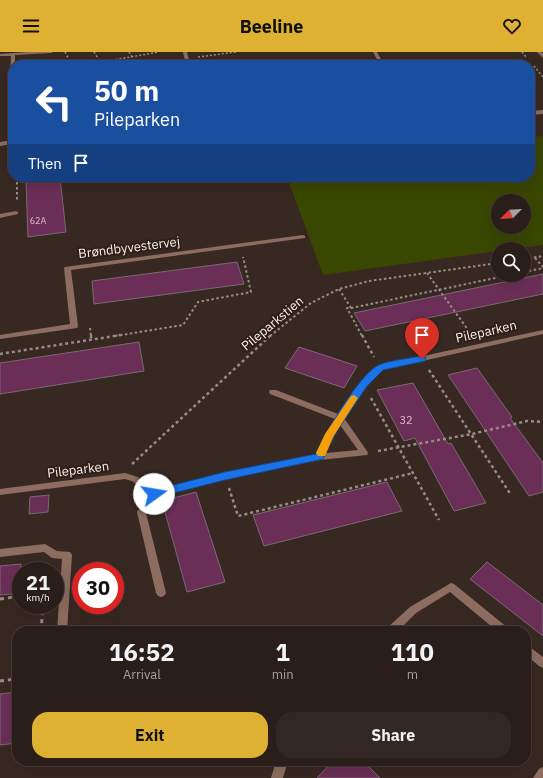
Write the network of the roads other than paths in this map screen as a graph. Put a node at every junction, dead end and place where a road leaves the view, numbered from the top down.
1 (51, 52) edge
2 (539, 52) edge
3 (13, 54) junction
4 (0, 55) edge
5 (543, 57) edge
6 (13, 60) edge
7 (16, 213) road end
8 (0, 216) edge
9 (303, 237) dead end
10 (543, 332) edge
11 (0, 337) edge
12 (273, 392) dead end
13 (340, 418) junction
14 (320, 457) junction
15 (0, 492) edge
16 (154, 494) junction
17 (0, 554) edge
18 (161, 593) dead end
19 (62, 626) edge
20 (396, 626) edge
21 (498, 626) edge
22 (531, 653) edge
23 (543, 663) edge
24 (281, 766) edge
25 (543, 773) edge
26 (277, 778) edge
27 (539, 778) edge

1 - 3 street
2 - 5 street
3 - 4 street
3 - 6 street
7 - 8 street
9 - 11 street, Brøndbyvestervej
10 - 13 street, Pileparken
12 - 13 street
13 - 14 street
13 - 14 street
14 - 16 street
15 - 16 street, Pileparken
16 - 18 street
17 - 19 street
20 - 21 street
22 - 23 street
24 - 26 street
25 - 27 street

